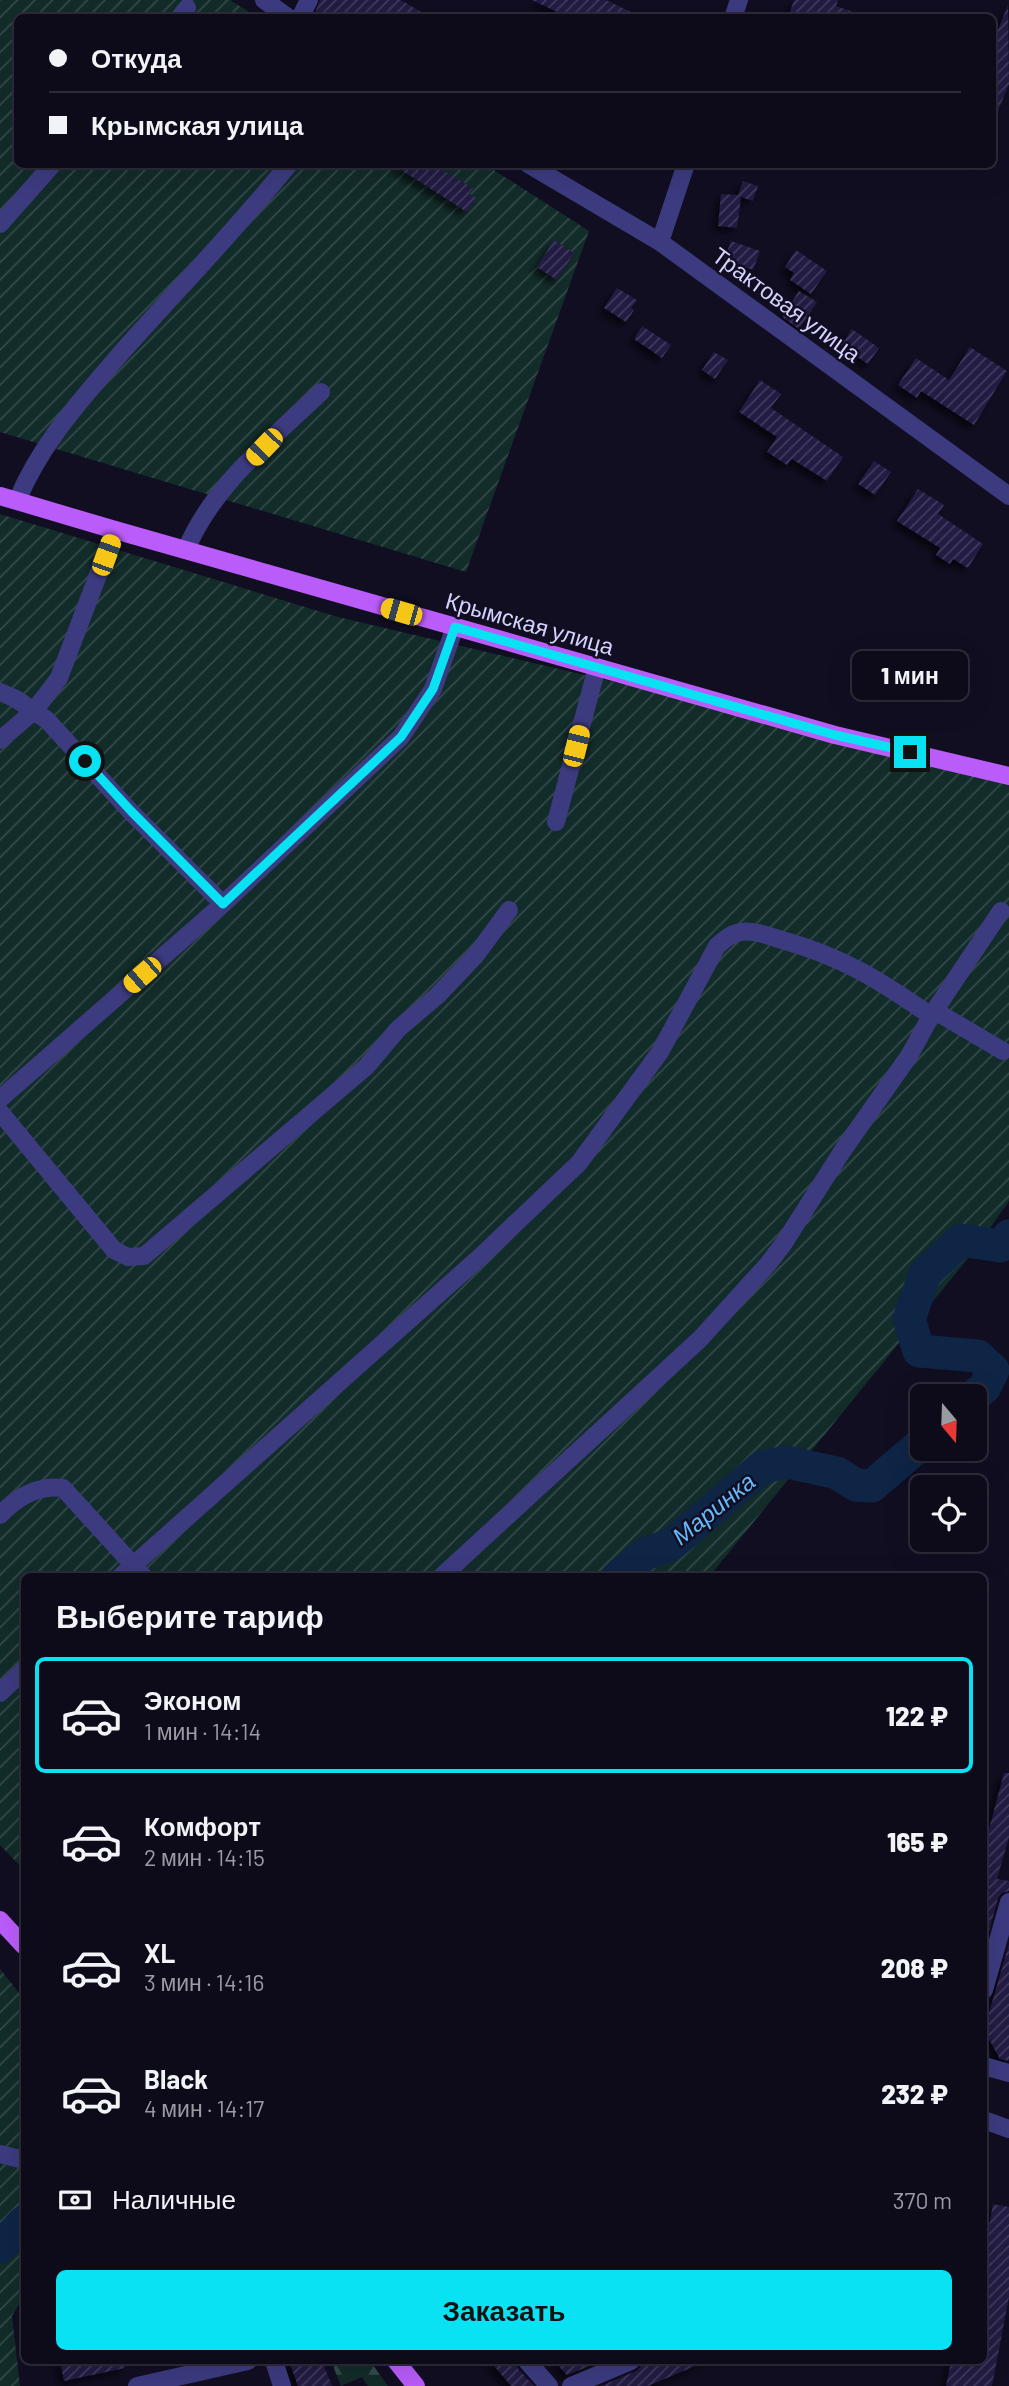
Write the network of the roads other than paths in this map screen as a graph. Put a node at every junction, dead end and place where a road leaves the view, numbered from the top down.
1 (264, 0) edge
2 (283, 14) edge
3 (49, 168) edge
4 (286, 168) edge
5 (535, 168) edge
6 (685, 168) edge
7 (0, 224) edge
8 (660, 242) junction
9 (321, 392) dead end
10 (1009, 496) edge
11 (8, 498) edge
12 (115, 530) junction
13 (186, 550) junction
14 (455, 627) junction
15 (597, 667) junction
16 (0, 692) edge
17 (34, 711) junction
18 (0, 740) edge
19 (1009, 776) edge
20 (556, 822) dead end
21 (223, 904) junction
22 (509, 910) dead end
23 (1001, 911) dead end
24 (933, 1014) junction
25 (1003, 1051) dead end
26 (0, 1100) edge
27 (0, 1112) edge
28 (0, 1515) edge
29 (132, 1572) edge
30 (445, 1573) edge
31 (21, 1673) edge
32 (0, 1693) edge
33 (1009, 1902) edge
34 (0, 1920) edge
35 (21, 1943) edge
36 (987, 1979) edge
37 (987, 2067) edge
38 (1009, 2073) edge
39 (987, 2120) edge
40 (1009, 2129) edge
41 (0, 2154) edge
42 (21, 2159) edge
43 (235, 2364) edge
44 (275, 2364) edge
45 (398, 2364) edge
46 (530, 2364) edge
47 (624, 2364) edge
48 (137, 2386) edge
49 (282, 2386) edge
50 (416, 2386) edge
51 (549, 2386) edge
52 (571, 2386) edge

1 - 2 street
3 - 7 street
4 - 11 street
5 - 8 street, Трактовая улица
6 - 8 street
8 - 10 street, Трактовая улица
9 - 13 street
11 - 12 main road, Крымская улица
12 - 13 main road, Крымская улица
12 - 17 street
13 - 14 main road, Крымская улица
14 - 15 main road, Крымская улица
14 - 21 street
15 - 19 main road, Крымская улица
15 - 20 street
16 - 17 street
17 - 18 street
17 - 21 street
21 - 26 street
22 - 27 street
23 - 24 street
24 - 25 street
24 - 29 street
24 - 30 street
28 - 29 street
31 - 32 street
33 - 36 street
34 - 35 main road
37 - 38 street
39 - 40 street
41 - 42 street
43 - 48 street
44 - 49 street
45 - 50 main road
46 - 51 street
47 - 52 street

